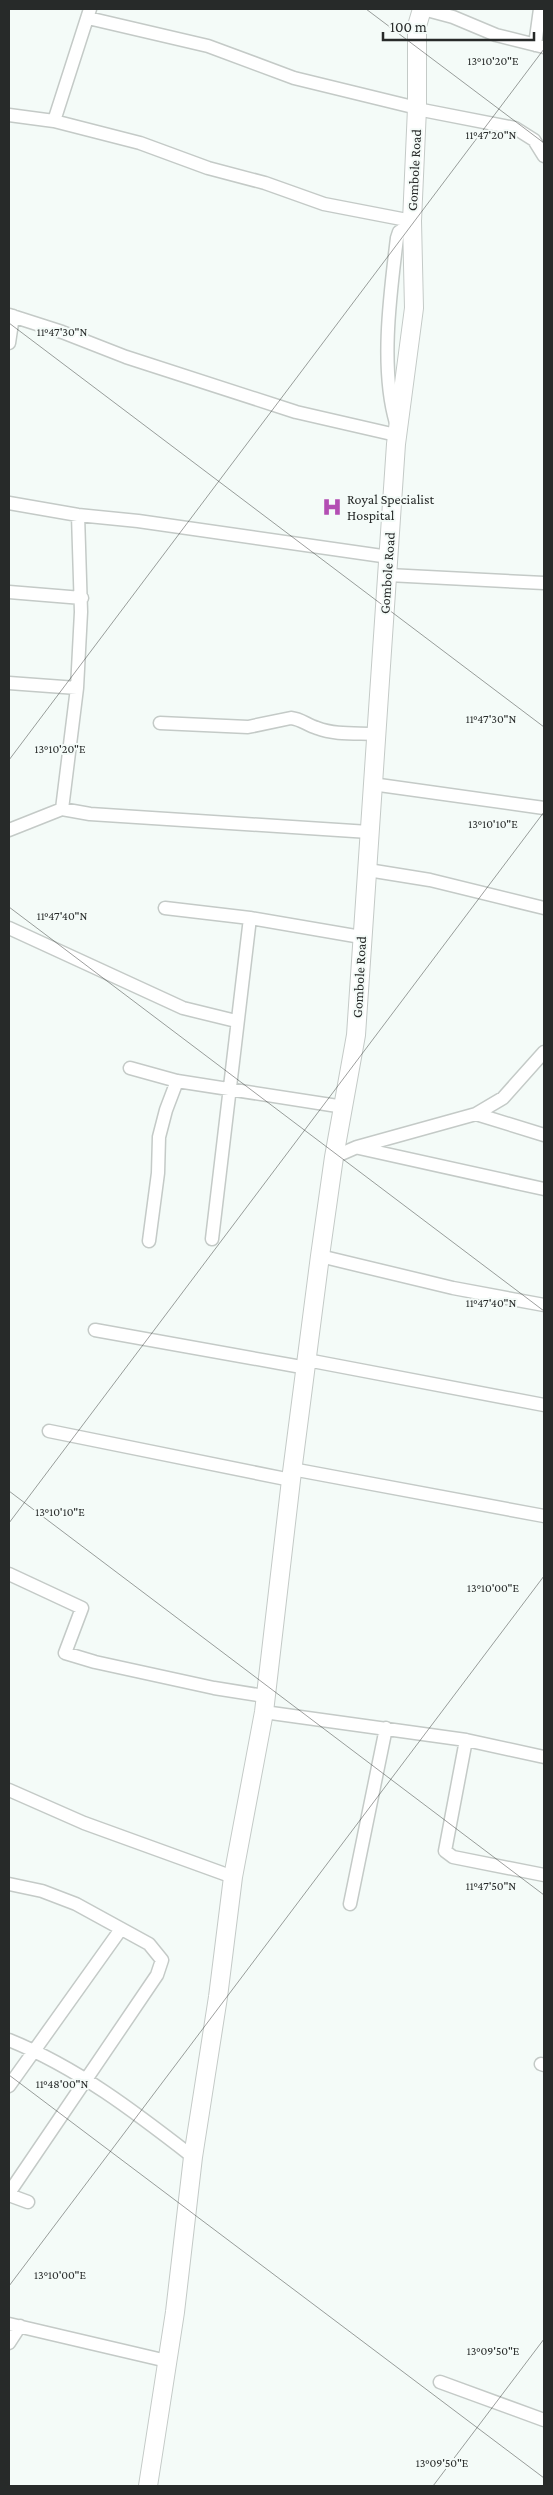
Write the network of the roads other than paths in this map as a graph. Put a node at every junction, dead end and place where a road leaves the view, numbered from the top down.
1 (423, 9) edge
2 (540, 10) edge
3 (89, 13) edge
4 (540, 46) edge
5 (417, 109) junction
6 (9, 115) edge
7 (54, 120) junction
8 (544, 156) edge
9 (412, 222) junction
10 (11, 315) edge
11 (9, 343) edge
12 (397, 431) junction
13 (9, 503) edge
14 (78, 515) junction
15 (389, 557) junction
16 (388, 575) junction
17 (544, 583) edge
18 (9, 592) edge
19 (82, 598) junction
20 (9, 683) edge
21 (77, 688) junction
22 (160, 723) dead end
23 (376, 734) junction
24 (372, 784) junction
25 (544, 808) edge
26 (62, 809) junction
27 (9, 830) edge
28 (369, 832) junction
29 (368, 870) junction
30 (165, 908) dead end
31 (544, 908) edge
32 (250, 918) junction
33 (9, 928) edge
34 (361, 937) junction
35 (236, 1022) junction
36 (544, 1053) edge
37 (130, 1068) dead end
38 (177, 1081) junction
39 (228, 1088) junction
40 (344, 1107) junction
41 (476, 1114) junction
42 (544, 1135) edge
43 (357, 1147) junction
44 (334, 1157) junction
45 (544, 1189) edge
46 (212, 1239) dead end
47 (149, 1241) dead end
48 (320, 1256) junction
49 (544, 1305) edge
50 (95, 1330) dead end
51 (307, 1364) junction
52 (544, 1405) edge
53 (49, 1431) dead end
54 (291, 1474) junction
55 (544, 1516) edge
56 (9, 1574) edge
57 (264, 1704) junction
58 (386, 1728) junction
59 (466, 1740) junction
60 (544, 1756) edge
61 (9, 1790) edge
62 (544, 1875) edge
63 (233, 1877) junction
64 (9, 1884) edge
65 (350, 1904) dead end
66 (121, 1929) junction
67 (9, 2040) edge
68 (34, 2050) junction
69 (88, 2079) junction
70 (9, 2086) edge
71 (193, 2157) junction
72 (9, 2194) edge
73 (28, 2202) dead end
74 (14, 2325) edge
75 (9, 2343) edge
76 (167, 2361) junction
77 (440, 2382) dead end
78 (544, 2420) edge
79 (148, 2486) edge

1 - 4 street
1 - 5 street, Gombole Road
2 - 4 street
3 - 5 street
3 - 7 street
5 - 8 street
5 - 9 street, Gombole Road
6 - 7 street
7 - 9 street
9 - 12 street, Gombole Road
10 - 11 street
10 - 12 street
12 - 15 street, Gombole Road
13 - 14 street
14 - 15 street
14 - 19 street
15 - 16 street, Gombole Road
16 - 17 street
16 - 23 street, Gombole Road
18 - 19 street
19 - 21 street
20 - 21 street
21 - 26 street
22 - 23 street
23 - 24 street, Gombole Road
24 - 25 street
24 - 28 street, Gombole Road
26 - 27 street
26 - 28 street
28 - 29 street, Gombole Road
29 - 31 street
29 - 34 street, Gombole Road
30 - 32 street
32 - 34 street
32 - 35 street
33 - 35 street
34 - 40 street, Gombole Road
35 - 39 street
36 - 41 street
37 - 38 street
38 - 39 street
38 - 47 street
39 - 40 street
39 - 46 street
40 - 44 street, Gombole Road
41 - 42 street
41 - 43 street
43 - 44 street
43 - 45 street
44 - 48 street, Gombole Road
48 - 49 street
48 - 51 street, Gombole Road
50 - 51 street
51 - 52 street
51 - 54 street, Gombole Road
53 - 54 street
54 - 55 street
54 - 57 street, Gombole Road
56 - 57 street
57 - 58 street
57 - 63 street, Gombole Road
58 - 59 street
58 - 65 street
59 - 60 street
59 - 62 street
61 - 63 street
63 - 71 street, Gombole Road
64 - 66 street
66 - 68 street
66 - 69 street
67 - 68 street
68 - 69 street
68 - 70 street
69 - 71 street
69 - 72 street
71 - 76 street, Gombole Road
72 - 73 street
74 - 75 street
74 - 76 street
76 - 79 street, Gombole Road
77 - 78 street

